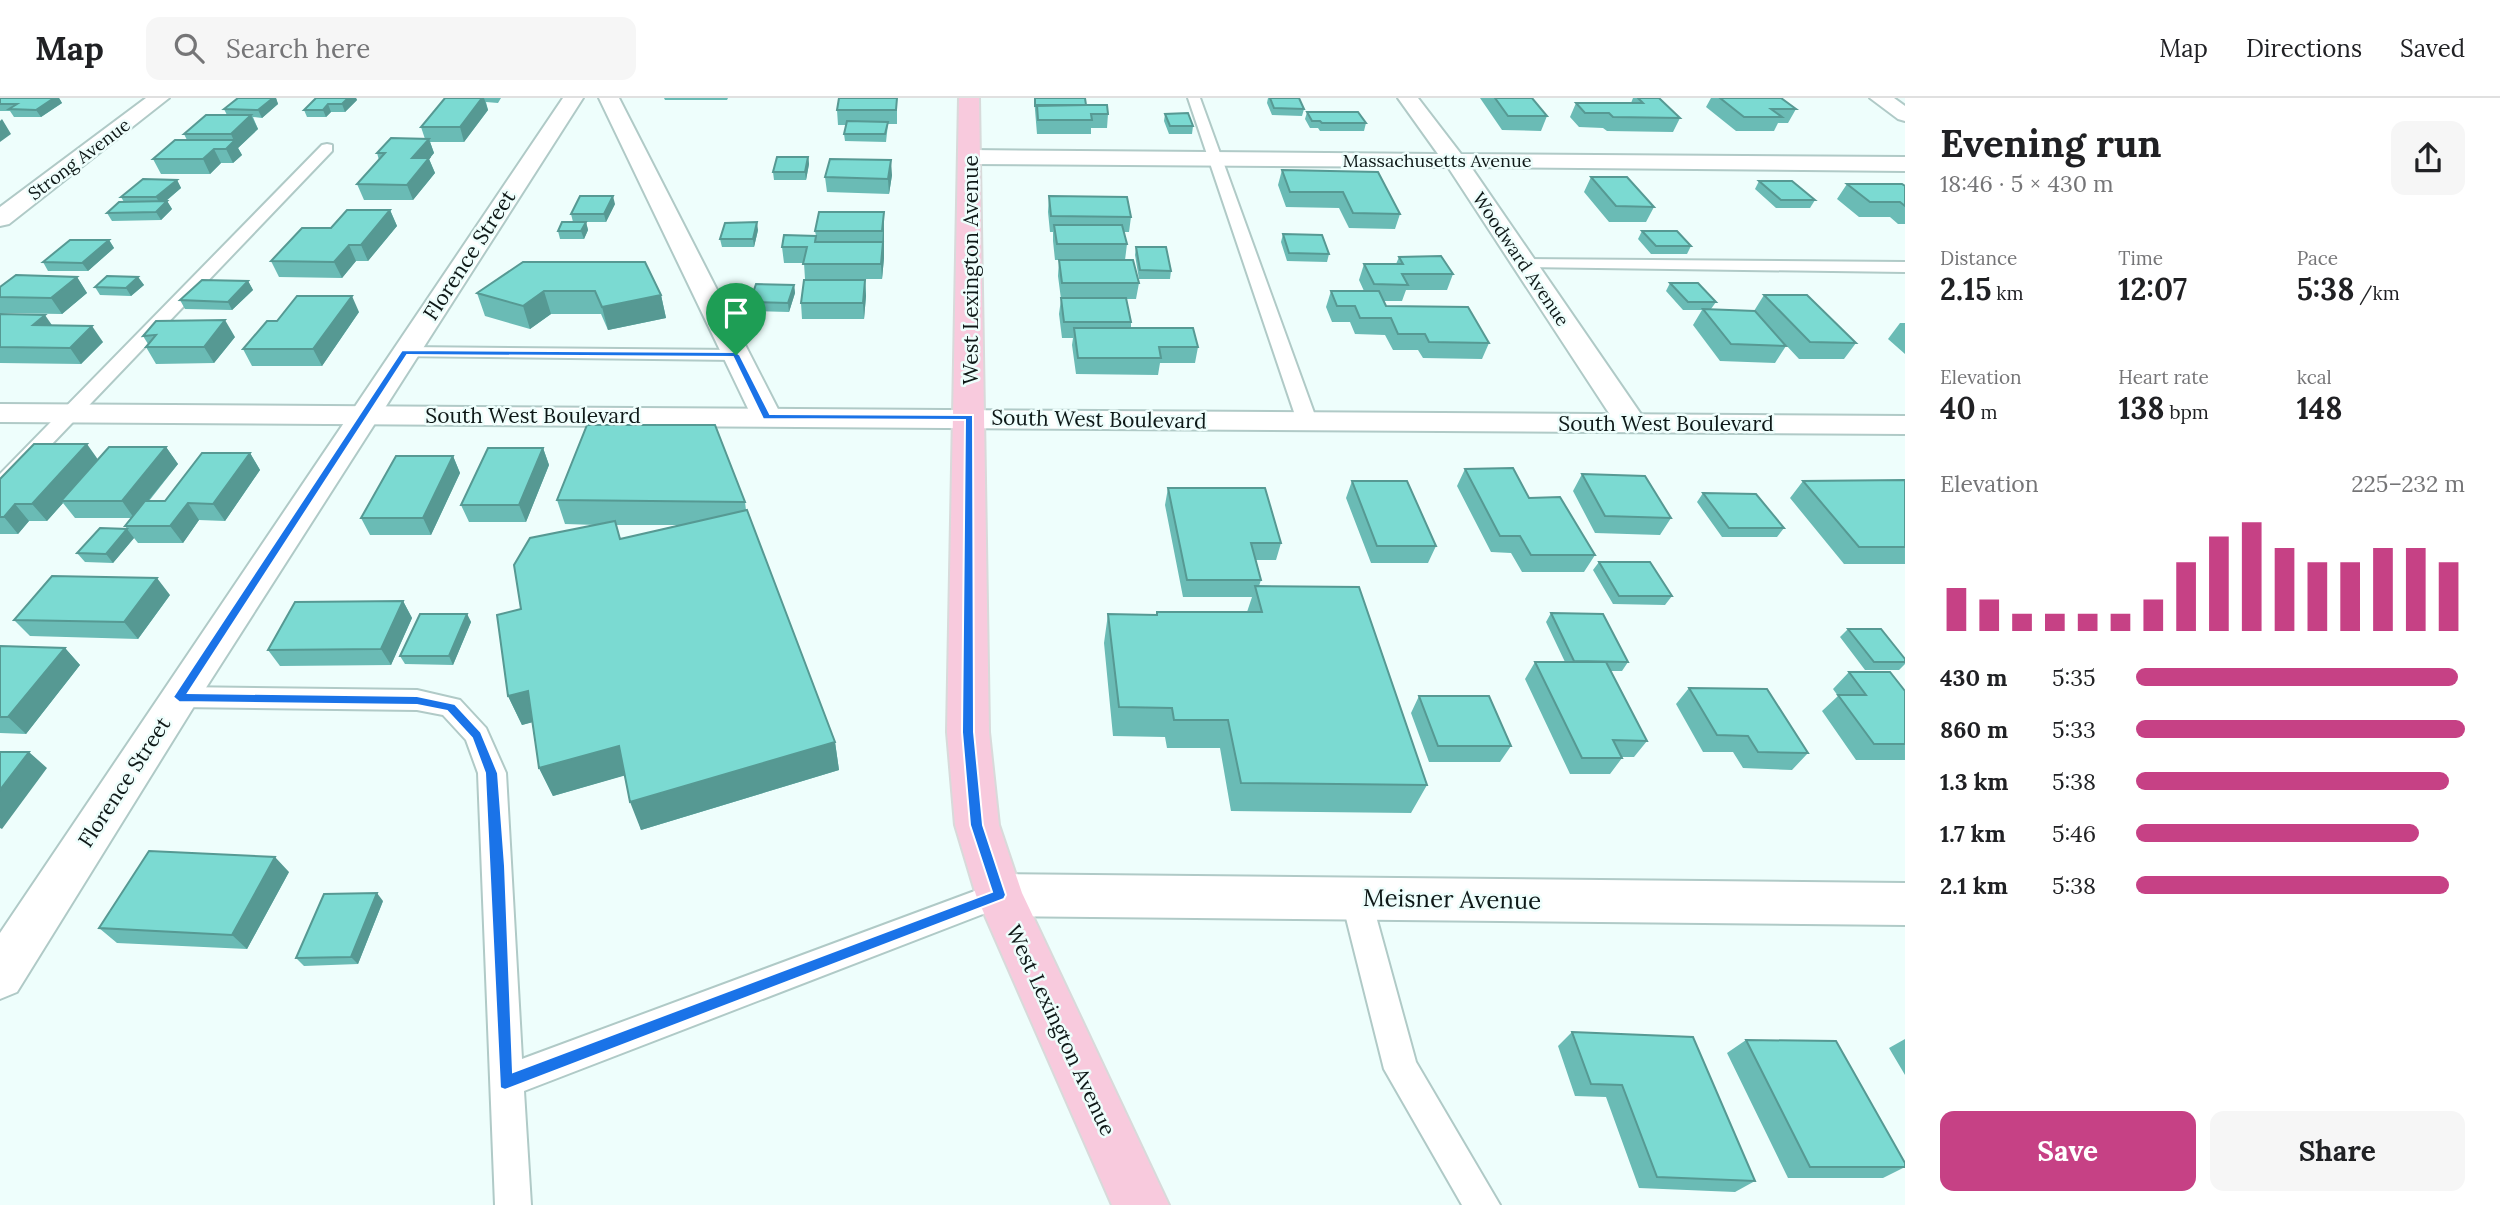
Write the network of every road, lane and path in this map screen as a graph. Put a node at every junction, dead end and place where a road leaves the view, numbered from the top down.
1 (159, 98) edge
2 (573, 98) edge
3 (609, 98) edge
4 (970, 98) edge
5 (1194, 98) edge
6 (1408, 98) edge
7 (1880, 98) edge
8 (1905, 115) edge
9 (327, 148) dead end
10 (969, 157) junction
11 (1216, 159) junction
12 (1453, 160) junction
13 (1905, 164) edge
14 (0, 219) edge
15 (1524, 264) junction
16 (1905, 267) edge
17 (405, 352) junction
18 (736, 355) junction
19 (0, 413) edge
20 (69, 413) junction
21 (364, 414) junction
22 (767, 417) junction
23 (970, 417) junction
24 (1307, 421) junction
25 (1631, 423) junction
26 (1905, 425) edge
27 (0, 485) edge
28 (179, 697) junction
29 (999, 895) junction
30 (1356, 898) junction
31 (1905, 904) edge
32 (0, 976) edge
33 (505, 1082) junction
34 (513, 1205) edge
35 (1141, 1205) edge
36 (1482, 1205) edge

1 - 14 street, Strong Avenue
2 - 17 street, Florence Street
3 - 18 street
4 - 10 main road, West Lexington Avenue
5 - 11 lane
6 - 12 street, Woodward Avenue
7 - 8 street
9 - 20 lane
10 - 11 street, Massachusetts Avenue
10 - 23 main road, West Lexington Avenue
11 - 12 street, Massachusetts Avenue
11 - 24 lane
12 - 13 street, Massachusetts Avenue
12 - 15 street, Woodward Avenue
15 - 16 lane
15 - 25 street, Woodward Avenue
17 - 18 lane
17 - 21 street, Florence Street
18 - 22 street
19 - 20 street, South West Boulevard
20 - 21 street, South West Boulevard
20 - 27 lane
21 - 22 street, South West Boulevard
21 - 28 street, Florence Street
22 - 23 street, South West Boulevard
23 - 24 street, South West Boulevard
23 - 29 main road, West Lexington Avenue
24 - 25 street, South West Boulevard
25 - 26 street, South West Boulevard
28 - 32 street, Florence Street
28 - 33 lane
29 - 30 street, Meisner Avenue
29 - 33 lane
29 - 35 main road, West Lexington Avenue
30 - 31 street, Meisner Avenue
30 - 36 lane
33 - 34 lane

